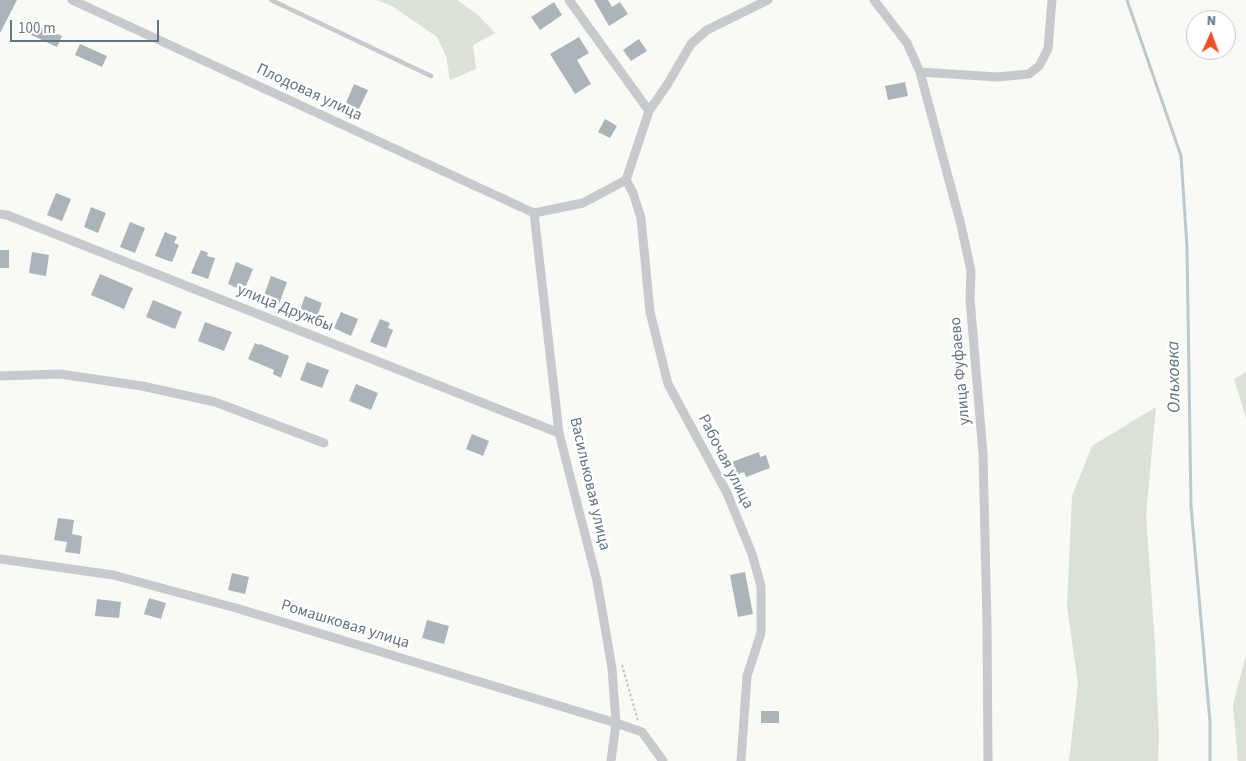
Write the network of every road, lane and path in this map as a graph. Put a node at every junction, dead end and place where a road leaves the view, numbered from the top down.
1 (72, 0) edge
2 (271, 0) edge
3 (570, 0) edge
4 (768, 0) edge
5 (874, 0) edge
6 (1052, 0) edge
7 (920, 72) junction
8 (431, 76) dead end
9 (649, 111) junction
10 (626, 180) junction
11 (534, 213) junction
12 (0, 214) edge
13 (0, 376) edge
14 (559, 433) junction
15 (324, 443) dead end
16 (0, 559) edge
17 (616, 723) junction
18 (611, 761) edge
19 (663, 761) edge
20 (741, 761) edge
21 (988, 761) edge

1 - 11 street, Плодовая улица
2 - 8 lane
3 - 9 street
4 - 9 street
5 - 7 street, улица Фуфаево
6 - 7 street
7 - 21 street, улица Фуфаево
9 - 10 street
10 - 11 street
10 - 20 street, Рабочая улица
11 - 14 street, Васильковая улица
12 - 14 street, улица Дружбы
13 - 15 street
14 - 17 street, Васильковая улица
16 - 17 street, Ромашковая улица
17 - 18 street, Васильковая улица
17 - 19 street, Ромашковая улица

